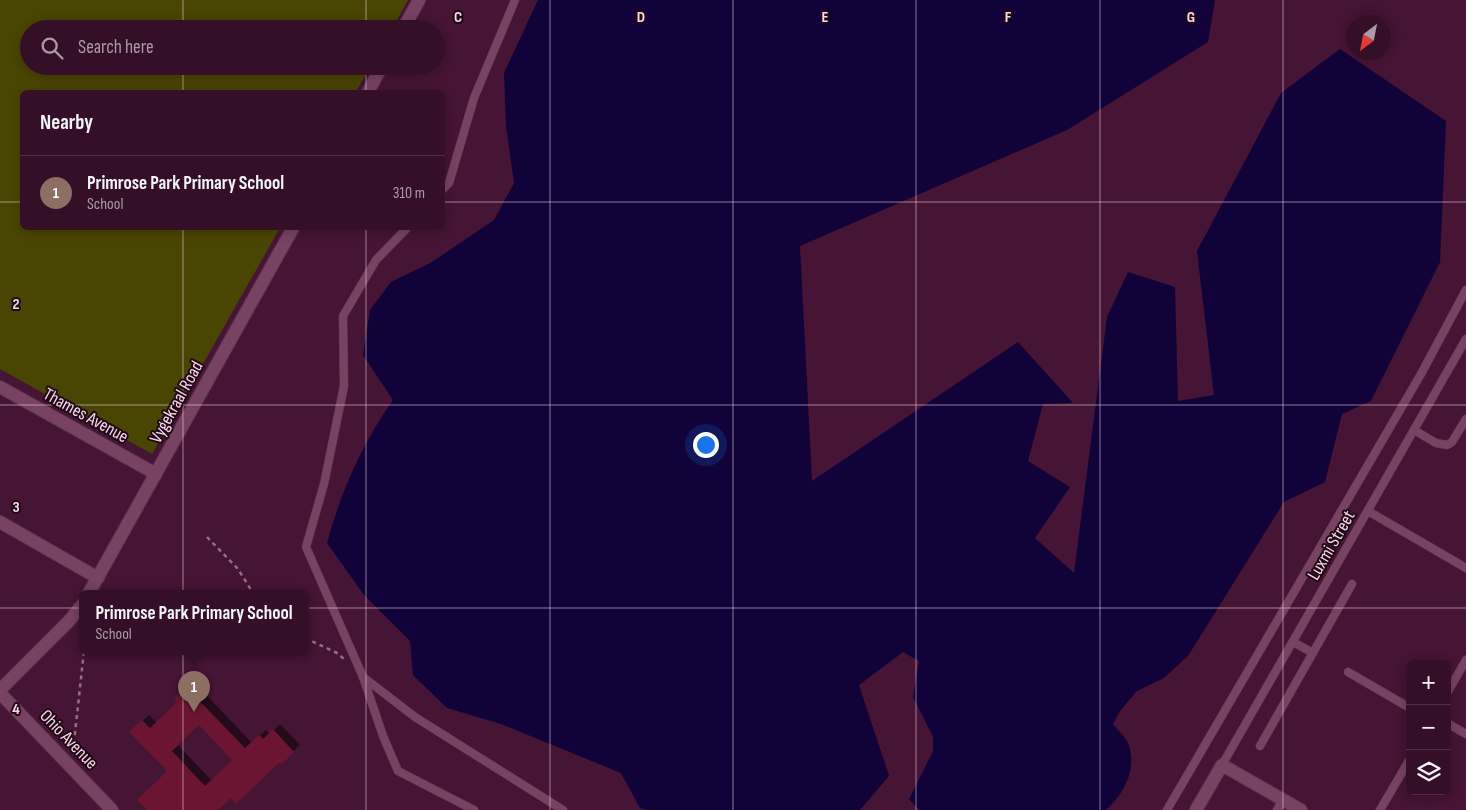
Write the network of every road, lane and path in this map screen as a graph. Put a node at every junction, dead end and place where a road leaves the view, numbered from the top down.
1 (419, 0) edge
2 (515, 0) edge
3 (408, 20) edge
4 (377, 75) edge
5 (369, 90) edge
6 (445, 187) edge
7 (292, 230) edge
8 (405, 230) edge
9 (1466, 290) edge
10 (1466, 340) edge
11 (0, 387) edge
12 (1466, 419) edge
13 (1414, 430) junction
14 (156, 474) junction
15 (1368, 512) junction
16 (0, 522) edge
17 (207, 537) dead end
18 (1466, 568) edge
19 (98, 578) junction
20 (1352, 584) dead end
21 (91, 590) edge
22 (251, 590) edge
23 (79, 609) edge
24 (309, 640) edge
25 (1293, 642) junction
26 (1313, 652) junction
27 (84, 655) edge
28 (1466, 660) edge
29 (1348, 672) dead end
30 (363, 677) junction
31 (1451, 686) edge
32 (0, 691) edge
33 (1406, 706) edge
34 (1451, 725) edge
35 (1466, 734) edge
36 (1260, 746) dead end
37 (73, 752) dead end
38 (1222, 766) junction
39 (1406, 766) edge
40 (1280, 805) edge
41 (112, 810) edge
42 (474, 810) edge
43 (562, 810) edge
44 (1167, 810) edge
45 (1196, 810) edge
46 (1301, 810) edge
47 (1380, 810) edge

1 - 3 street
2 - 6 lane
4 - 5 street
7 - 14 street, Vygekraal Road
8 - 30 lane
9 - 44 lane
10 - 13 lane, Luxmi Street
11 - 14 street, Thames Avenue
12 - 13 lane
13 - 15 lane, Luxmi Street
14 - 19 street, Vygekraal Road
15 - 18 lane
15 - 25 lane, Luxmi Street
16 - 19 street
17 - 22 path
19 - 21 street, Vygekraal Road
20 - 26 lane
23 - 32 street
24 - 30 path
25 - 26 lane
25 - 38 lane, Luxmi Street
26 - 36 lane
27 - 37 path
28 - 31 lane
29 - 33 lane
30 - 42 lane
30 - 43 lane
32 - 41 street, Ohio Avenue
34 - 35 lane
38 - 40 street
38 - 45 street
39 - 47 lane
40 - 46 street

